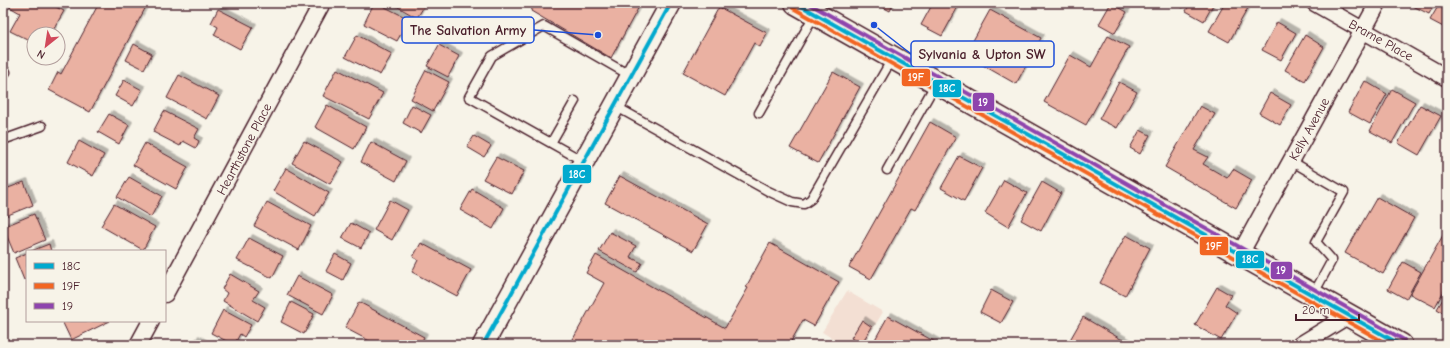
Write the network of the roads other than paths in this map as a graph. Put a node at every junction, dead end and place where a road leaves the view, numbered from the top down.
1 (322, 3) edge
2 (671, 3) edge
3 (796, 3) edge
4 (1315, 3) edge
5 (1378, 3) edge
6 (818, 8) edge
7 (1363, 30) junction
8 (893, 58) junction
9 (631, 76) junction
10 (1447, 78) edge
11 (936, 83) junction
12 (575, 101) dead end
13 (615, 106) junction
14 (759, 113) dead end
15 (42, 126) dead end
16 (3, 140) edge
17 (551, 143) junction
18 (584, 161) junction
19 (1291, 161) junction
20 (887, 170) dead end
21 (1240, 254) junction
22 (166, 292) edge
23 (1313, 295) junction
24 (1348, 315) junction
25 (150, 322) edge
26 (138, 345) edge
27 (483, 345) edge
28 (1300, 345) edge
29 (1401, 345) edge

1 - 22 street, Hearthstone Place
2 - 9 street
3 - 6 main road
4 - 7 street, Brame Place
5 - 7 street, Kelly Avenue
6 - 8 main road
6 - 14 lane
7 - 10 street, Brame Place
7 - 19 street, Kelly Avenue
8 - 11 main road
8 - 13 lane
9 - 13 street
9 - 17 lane
11 - 20 lane
11 - 21 main road
12 - 17 lane
13 - 18 street
15 - 16 lane
17 - 18 lane
18 - 27 street
19 - 21 street, Kelly Avenue
19 - 23 lane
21 - 23 main road
23 - 24 main road
24 - 28 street
24 - 29 main road
25 - 26 street

